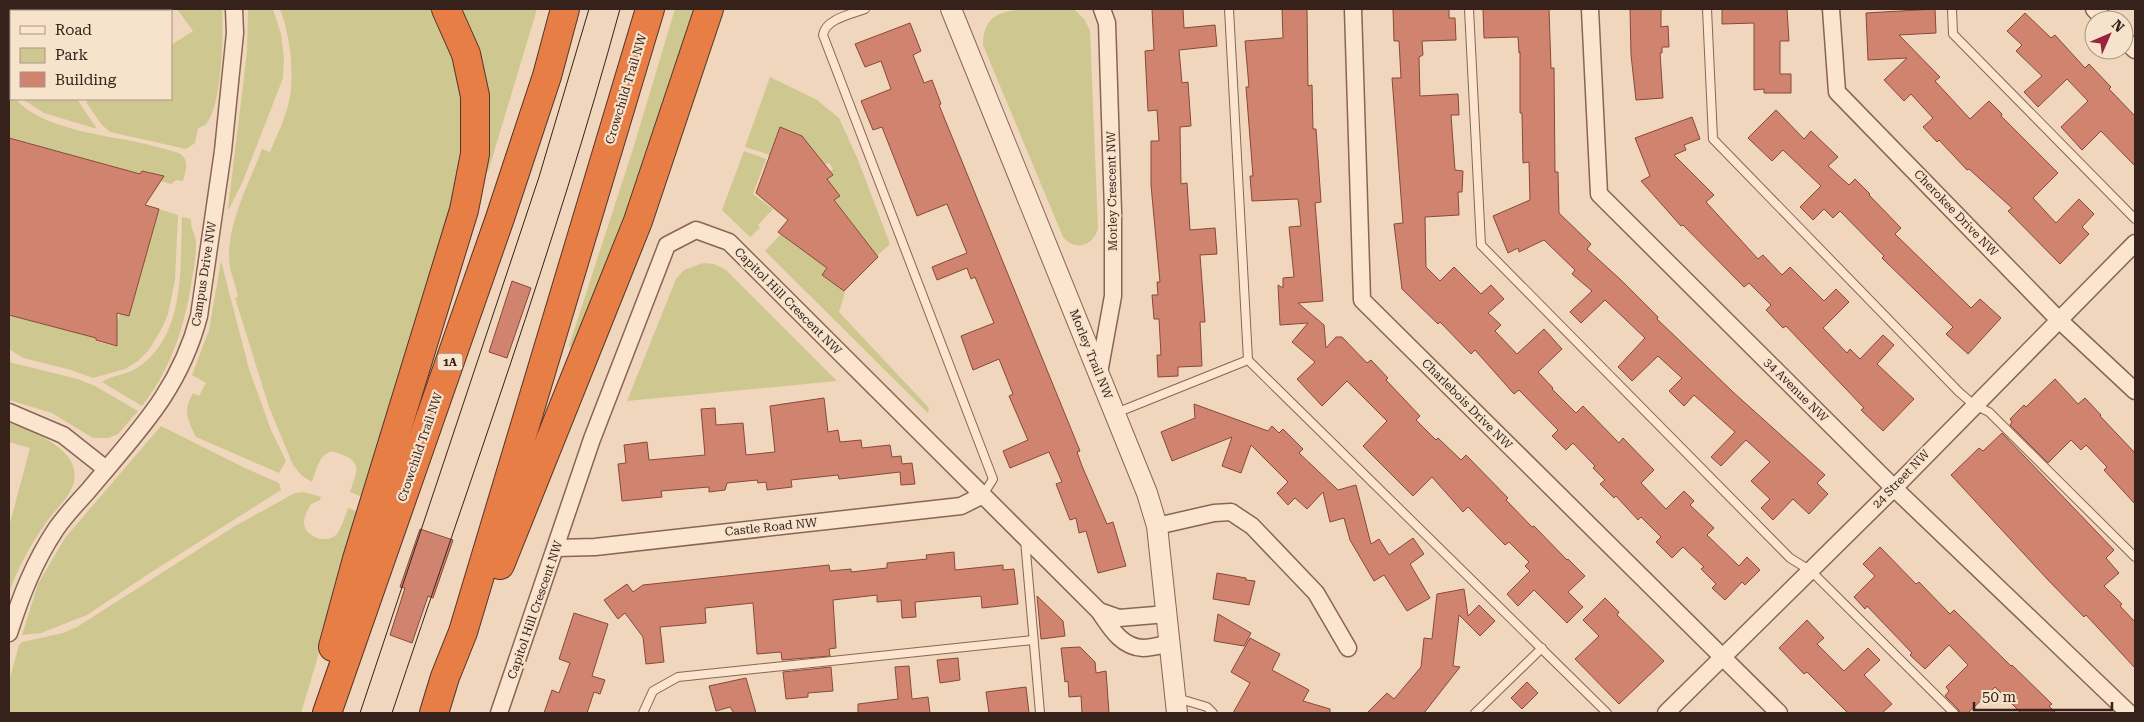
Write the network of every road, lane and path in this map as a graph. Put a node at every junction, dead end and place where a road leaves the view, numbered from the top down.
1 (234, 9) edge
2 (446, 9) edge
3 (565, 9) edge
4 (650, 9) edge
5 (709, 9) edge
6 (865, 9) edge
7 (951, 9) edge
8 (1102, 9) edge
9 (1229, 9) edge
10 (1353, 9) edge
11 (1469, 9) edge
12 (1590, 9) edge
13 (1707, 9) edge
14 (1831, 9) edge
15 (1952, 9) edge
16 (2135, 219) edge
17 (2135, 243) edge
18 (2060, 320) junction
19 (1248, 360) junction
20 (1099, 373) junction
21 (2135, 390) edge
22 (1974, 405) junction
23 (9, 412) edge
24 (1115, 413) junction
25 (106, 469) junction
26 (1894, 488) junction
27 (983, 495) junction
28 (1157, 526) junction
29 (1024, 538) junction
30 (556, 548) junction
31 (2135, 557) edge
32 (1811, 571) junction
33 (1099, 611) junction
34 (1167, 614) junction
35 (463, 632) junction
36 (9, 633) edge
37 (1033, 640) junction
38 (1170, 643) junction
39 (1348, 648) dead end
40 (1542, 648) junction
41 (1723, 657) junction
42 (1176, 706) edge
43 (323, 713) edge
44 (327, 713) edge
45 (434, 713) edge
46 (499, 713) edge
47 (643, 713) edge
48 (1040, 713) edge
49 (1213, 713) edge
50 (1475, 713) edge
51 (1607, 713) edge
52 (1666, 713) edge
53 (1780, 713) edge
54 (1954, 713) edge
55 (2129, 713) edge

1 - 25 street, Campus Drive NW
2 - 43 highway
3 - 44 highway, Crowchild Trail NW / 1A
4 - 35 highway, Crowchild Trail NW
5 - 35 highway
6 - 27 lane
7 - 20 street, Morley Trail NW
8 - 20 street, Morley Crescent NW
9 - 19 lane
10 - 41 street, Charlebois Drive NW
11 - 32 lane
12 - 26 street, 34 Avenue NW
13 - 22 lane
14 - 18 street, Cherokee Drive NW
15 - 16 lane
17 - 18 street, 24 Street NW
18 - 21 street, Cherokee Drive NW
18 - 22 street, 24 Street NW
19 - 24 lane
19 - 40 lane
20 - 24 street, Morley Trail NW
22 - 26 street, 24 Street NW
22 - 31 lane
23 - 25 street
24 - 28 street, Morley Trail NW
25 - 36 street, Campus Drive NW
26 - 32 street, 24 Street NW
26 - 55 street, 34 Avenue NW
27 - 29 street, Capitol Hill Crescent NW
27 - 30 street, Castle Road NW
27 - 30 street, Capitol Hill Crescent NW
28 - 34 street, Morley Trail NW
28 - 39 street
29 - 33 street, Capitol Hill Crescent NW
29 - 37 lane
30 - 46 street, Capitol Hill Crescent NW
32 - 41 street, 24 Street NW
32 - 54 lane
33 - 34 street, Capitol Hill Crescent NW
33 - 38 street, Capitol Hill Crescent NW
34 - 38 street, Morley Trail NW
35 - 45 highway, Crowchild Trail NW
37 - 47 lane
37 - 48 lane
38 - 42 street, Morley Trail NW
40 - 50 lane
40 - 51 lane
41 - 52 street, 24 Street NW
41 - 53 street, Charlebois Drive NW
42 - 49 lane

